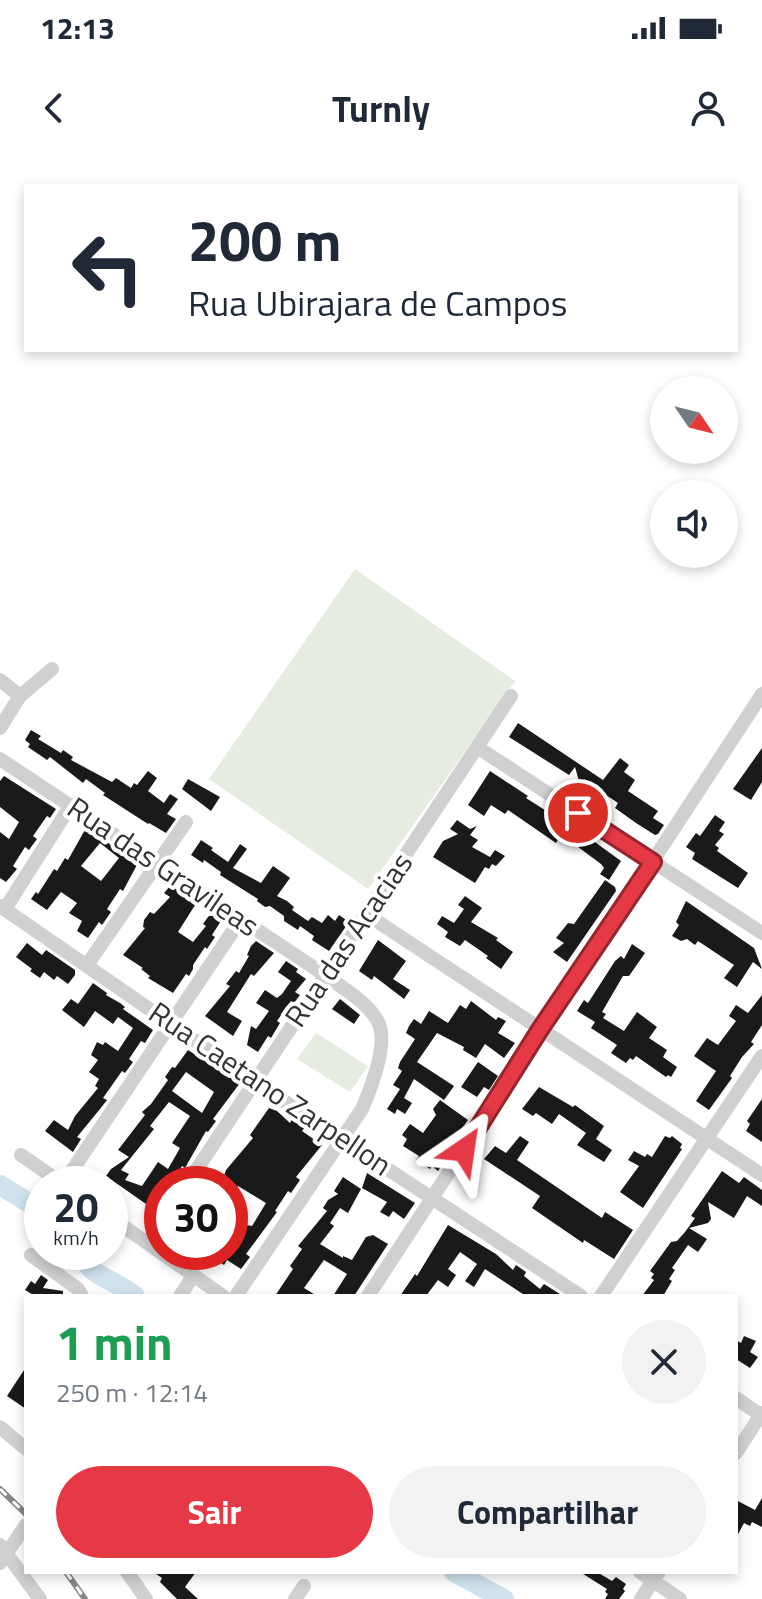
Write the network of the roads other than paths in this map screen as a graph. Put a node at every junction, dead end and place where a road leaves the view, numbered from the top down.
1 (52, 669) dead end
2 (0, 680) edge
3 (762, 695) edge
4 (20, 696) junction
5 (511, 696) dead end
6 (0, 728) edge
7 (477, 747) junction
8 (0, 759) edge
9 (71, 805) junction
10 (186, 822) dead end
11 (653, 862) junction
12 (158, 863) junction
13 (2, 908) edge
14 (366, 914) junction
15 (241, 919) junction
16 (762, 933) edge
17 (87, 965) junction
18 (325, 975) junction
19 (172, 1024) junction
20 (541, 1028) junction
21 (762, 1056) edge
22 (255, 1082) junction
23 (706, 1138) junction
24 (343, 1139) junction
25 (21, 1155) dead end
26 (37, 1166) edge
27 (75, 1166) edge
28 (199, 1166) edge
29 (762, 1175) edge
30 (433, 1199) junction
31 (52, 1270) edge
32 (185, 1270) edge
33 (193, 1276) junction
34 (81, 1294) edge
35 (181, 1294) edge
36 (220, 1294) edge
37 (237, 1294) edge
38 (369, 1294) edge
39 (578, 1294) edge
40 (602, 1294) edge
41 (738, 1399) edge
42 (762, 1415) edge
43 (0, 1427) edge
44 (24, 1447) edge
45 (738, 1450) edge
46 (24, 1527) edge
47 (2, 1554) edge
48 (128, 1574) edge
49 (656, 1576) edge
50 (304, 1586) dead end
51 (40, 1599) edge
52 (146, 1599) edge
53 (295, 1599) edge
54 (641, 1599) edge
55 (680, 1599) edge

1 - 4 street
2 - 4 street
3 - 11 street
4 - 6 street
5 - 7 street, Rua das Acacias
7 - 11 street
7 - 14 street, Rua das Acacias
8 - 9 street, Rua das Gravileas
9 - 12 street, Rua das Gravileas
9 - 13 street
10 - 12 street
11 - 16 street
11 - 20 street
12 - 15 street, Rua das Gravileas
12 - 17 street
13 - 17 street, Rua Caetano Zarpellon
14 - 18 street, Rua das Acacias
14 - 20 street
15 - 18 street, Rua das Gravileas
15 - 19 street
17 - 19 street, Rua Caetano Zarpellon
18 - 22 street, Rua das Acacias
18 - 24 street, Rua das Gravileas
19 - 22 street, Rua Caetano Zarpellon
19 - 27 street
20 - 23 street
20 - 30 street
21 - 23 street
22 - 24 street, Rua Caetano Zarpellon
22 - 28 street, Rua das Acacias
23 - 29 street
23 - 40 street
24 - 30 street, Rua Caetano Zarpellon
24 - 37 street, Rua das Gravileas
25 - 26 street
30 - 38 street
30 - 39 street, Rua Caetano Zarpellon
31 - 34 street
32 - 33 street
33 - 35 street
33 - 36 street
41 - 42 street
42 - 45 street
43 - 44 street
46 - 47 street
47 - 51 street
48 - 52 street
49 - 54 street
49 - 55 street
50 - 53 street

